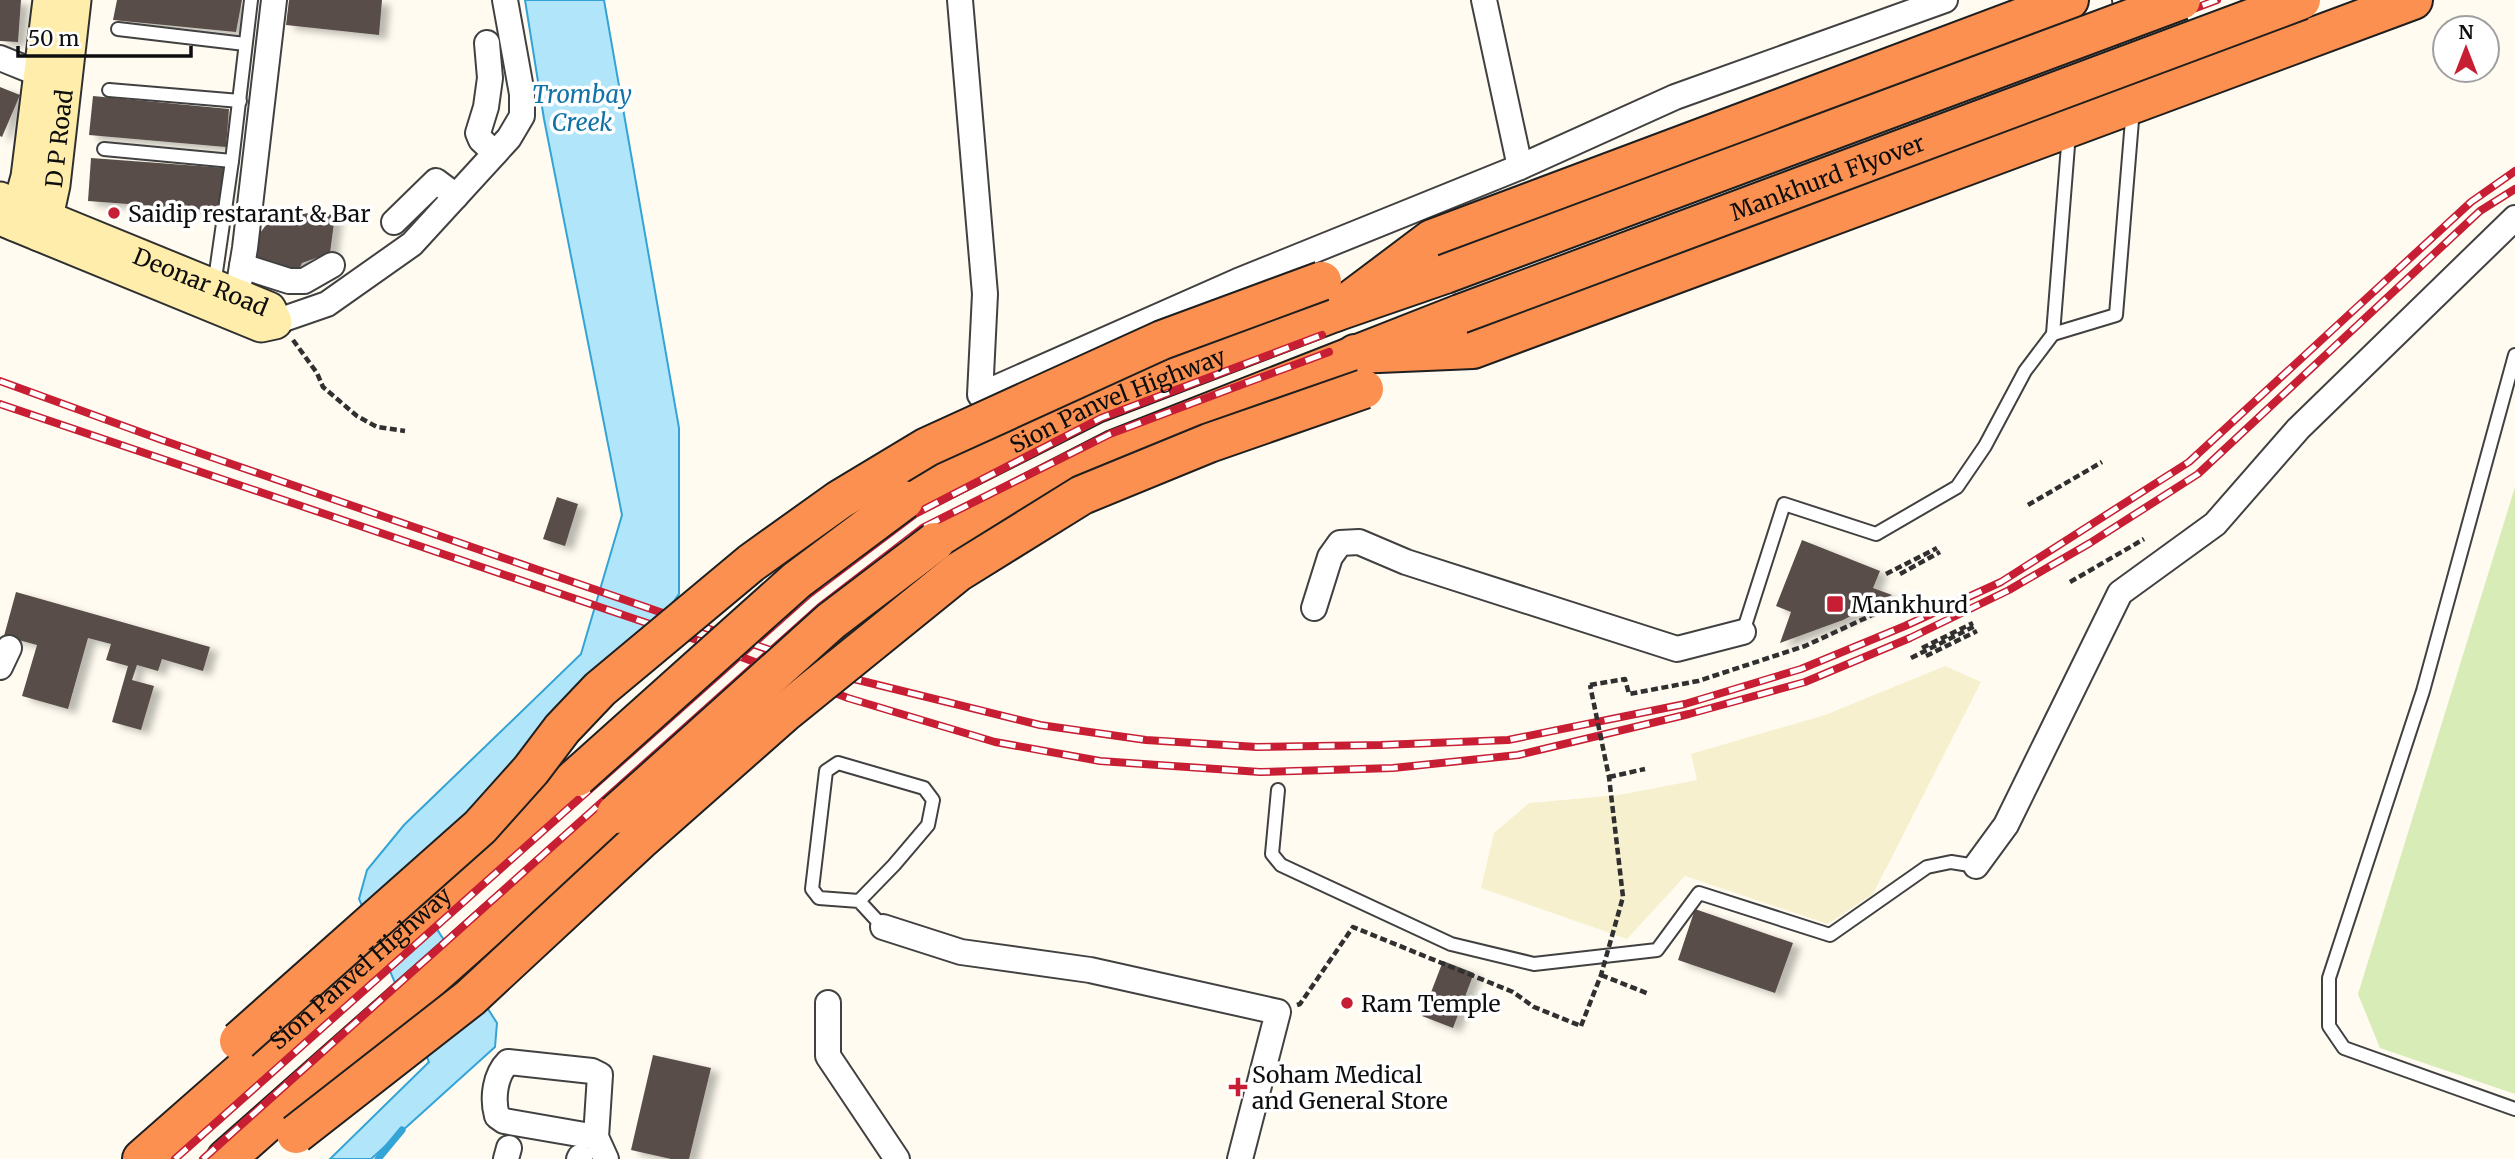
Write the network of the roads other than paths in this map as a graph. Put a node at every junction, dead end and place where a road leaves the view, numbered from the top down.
1 (50, 0) edge
2 (74, 0) edge
3 (251, 0) edge
4 (274, 0) edge
5 (505, 0) edge
6 (960, 0) edge
7 (1485, 0) edge
8 (1945, 0) edge
9 (2119, 0) edge
10 (2181, 0) edge
11 (2301, 0) edge
12 (2413, 0) edge
13 (2061, 11) edge
14 (118, 29) dead end
15 (487, 43) dead end
16 (245, 44) junction
17 (0, 58) edge
18 (2063, 59) dead end
19 (2064, 73) dead end
20 (42, 75) junction
21 (109, 90) dead end
22 (2132, 91) junction
23 (240, 101) junction
24 (2068, 114) junction
25 (104, 149) dead end
26 (495, 153) junction
27 (232, 161) junction
28 (1520, 167) junction
29 (456, 196) junction
30 (20, 217) edge
31 (2515, 218) edge
32 (394, 222) dead end
33 (332, 265) dead end
34 (231, 290) junction
35 (1329, 296) junction
36 (275, 322) joint
37 (2053, 334) junction
38 (2515, 355) edge
39 (1360, 372) junction
40 (1314, 608) dead end
41 (1743, 632) joint
42 (1278, 790) dead end
43 (1976, 866) joint
44 (859, 901) junction
45 (883, 927) joint
46 (828, 1003) dead end
47 (2515, 1109) edge
48 (176, 1129) junction
49 (601, 1148) edge
50 (142, 1159) edge
51 (226, 1159) edge
52 (243, 1159) edge
53 (897, 1159) edge
54 (1240, 1159) edge

1 - 20 street, D P Road
2 - 30 street, D P Road
3 - 16 lane
4 - 34 street
5 - 26 street
6 - 28 street
7 - 28 street
8 - 28 street
9 - 22 lane
10 - 35 highway, Mankhurd Flyover, bridge
11 - 39 highway, Mankhurd Flyover, bridge
12 - 22 highway
13 - 18 lane
13 - 35 highway
14 - 16 lane
15 - 26 street
16 - 23 lane
17 - 20 street
19 - 24 lane
20 - 30 street, D P Road
21 - 23 lane
22 - 24 highway
22 - 37 lane
23 - 27 lane
24 - 37 lane
24 - 39 highway
25 - 27 lane
26 - 29 street
27 - 34 lane
29 - 32 street
29 - 36 street
30 - 34 street, Deonar Road
31 - 43 street
33 - 34 street
34 - 36 street, Deonar Road
35 - 48 highway, Sion Panvel Highway, bridge
35 - 48 highway, bridge
37 - 41 lane
38 - 47 lane
39 - 51 highway, Sion Panvel Highway, bridge
39 - 52 highway, bridge
40 - 41 street
42 - 43 lane
44 - 44 lane
44 - 45 lane
45 - 54 street
46 - 53 street
48 - 50 highway, Sion Panvel Highway
49 - 49 street

